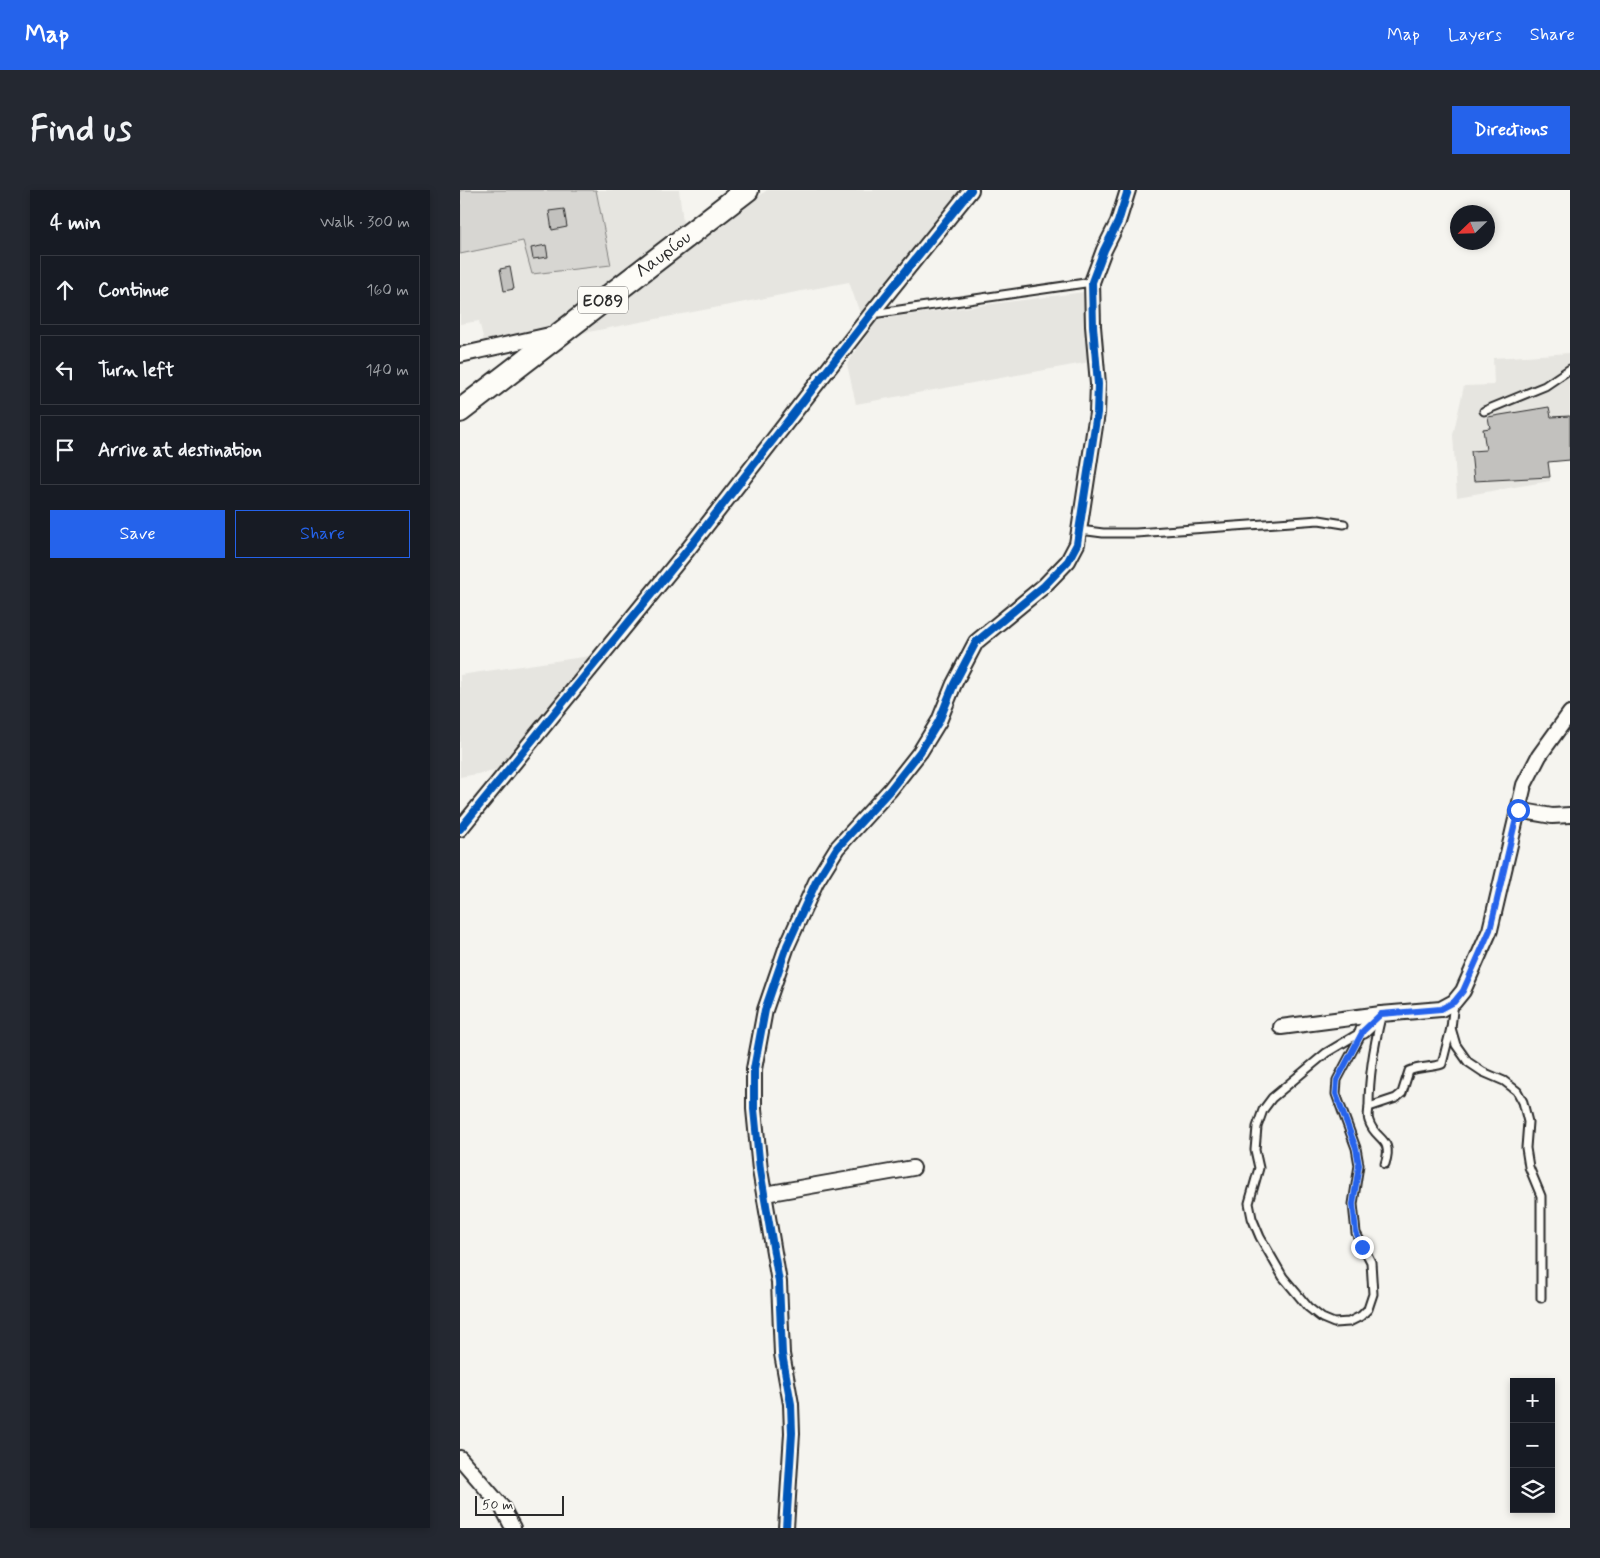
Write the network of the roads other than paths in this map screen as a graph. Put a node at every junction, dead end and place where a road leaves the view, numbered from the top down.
1 (747, 190) edge
2 (970, 190) edge
3 (1128, 190) edge
4 (1092, 282) junction
5 (871, 314) junction
6 (560, 332) junction
7 (460, 355) edge
8 (1570, 369) edge
9 (460, 411) edge
10 (1484, 411) dead end
11 (1344, 524) dead end
12 (1080, 530) junction
13 (1570, 713) edge
14 (1518, 810) junction
15 (1570, 815) edge
16 (460, 829) edge
17 (1454, 1002) junction
18 (1381, 1014) junction
19 (1281, 1027) dead end
20 (1451, 1028) junction
21 (1363, 1031) junction
22 (1369, 1107) junction
23 (1385, 1164) dead end
24 (913, 1168) dead end
25 (765, 1194) junction
26 (1541, 1298) dead end
27 (460, 1458) edge
28 (513, 1528) edge
29 (786, 1528) edge

1 - 6 main road, Λαυρίου / ΕΟ89
2 - 5 street
3 - 4 street
4 - 5 lane
4 - 12 street
5 - 16 street
6 - 7 street
6 - 9 main road, Λαυρίου / ΕΟ89
8 - 10 lane
11 - 12 lane
12 - 25 street
13 - 14 street
14 - 15 street
14 - 17 street
17 - 18 street
17 - 20 lane
18 - 19 street
18 - 21 street
18 - 22 lane
20 - 22 lane
20 - 26 lane
21 - 21 lane
22 - 23 lane
24 - 25 street
25 - 29 street
27 - 28 street

